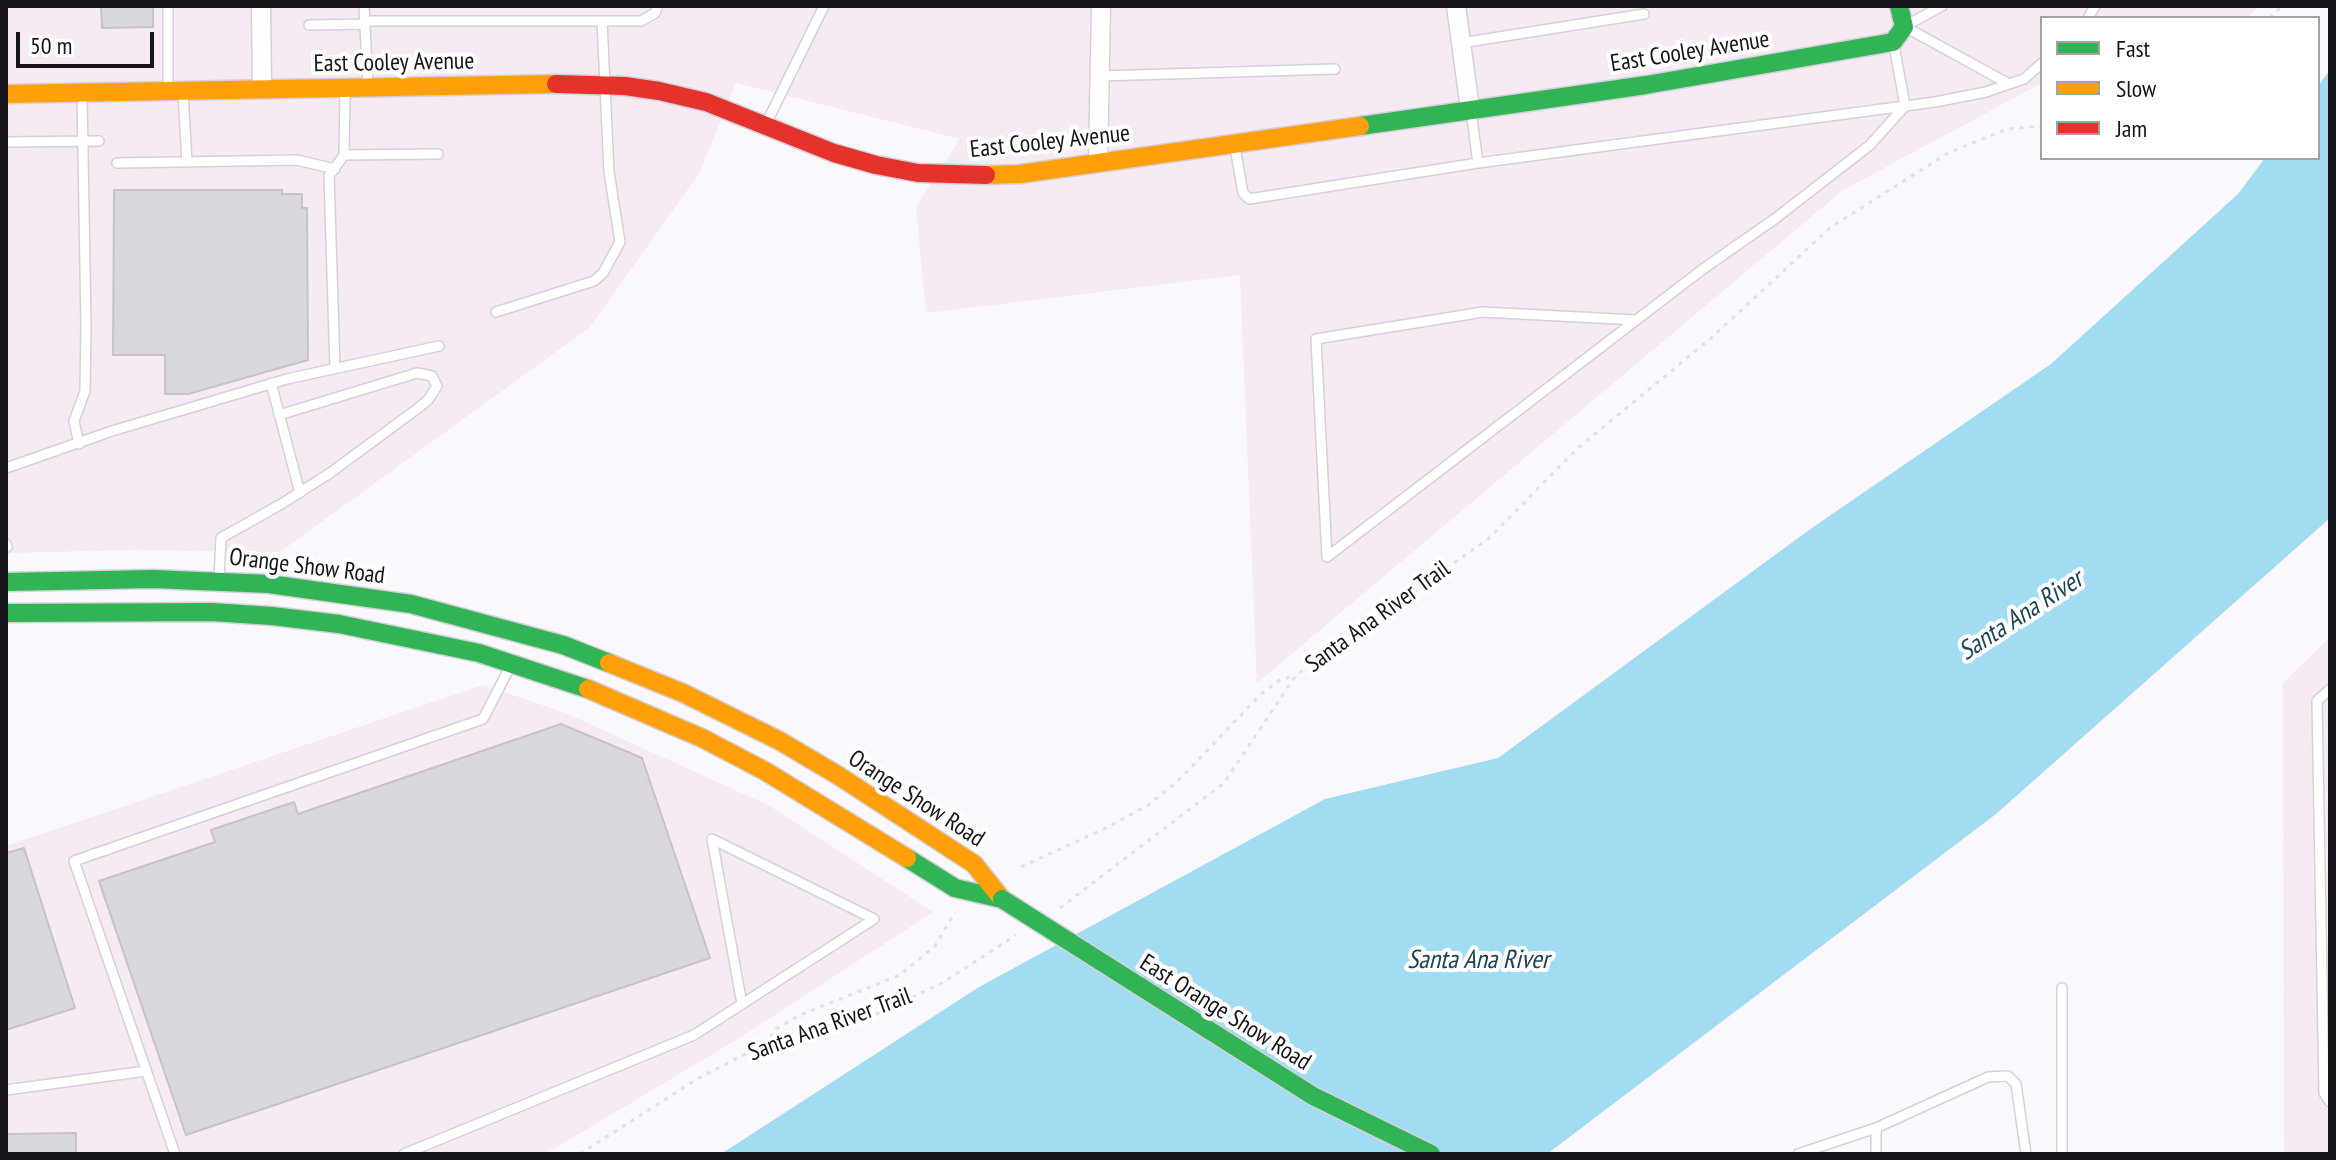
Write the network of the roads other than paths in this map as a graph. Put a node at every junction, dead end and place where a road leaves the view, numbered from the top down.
1 (168, 6) edge
2 (261, 6) edge
3 (364, 6) edge
4 (658, 6) edge
5 (824, 6) edge
6 (1101, 6) edge
7 (1456, 6) edge
8 (1899, 6) edge
9 (1942, 6) edge
10 (1644, 14) dead end
11 (602, 21) junction
12 (364, 22) junction
13 (309, 25) dead end
14 (1899, 34) junction
15 (1460, 43) junction
16 (2040, 65) edge
17 (1335, 69) dead end
18 (1100, 76) junction
19 (2009, 84) junction
20 (606, 85) junction
21 (345, 88) junction
22 (368, 88) junction
23 (262, 89) junction
24 (175, 91) junction
25 (82, 93) junction
26 (6, 94) edge
27 (1905, 106) junction
28 (1470, 109) junction
29 (765, 125) junction
30 (83, 141) junction
31 (99, 141) dead end
32 (6, 142) edge
33 (1234, 143) junction
34 (438, 154) dead end
35 (344, 155) junction
36 (187, 162) junction
37 (1098, 162) junction
38 (117, 163) dead end
39 (1478, 163) junction
40 (335, 169) junction
41 (496, 312) dead end
42 (1636, 320) junction
43 (439, 346) dead end
44 (335, 368) junction
45 (271, 383) junction
46 (279, 415) junction
47 (79, 444) junction
48 (6, 468) edge
49 (300, 493) junction
50 (219, 580) junction
51 (6, 582) edge
52 (6, 613) edge
53 (512, 664) junction
54 (2330, 689) edge
55 (746, 723) junction
56 (732, 754) junction
57 (1002, 899) junction
58 (2062, 988) dead end
59 (742, 1004) junction
60 (146, 1071) junction
61 (6, 1090) edge
62 (2330, 1102) edge
63 (1876, 1128) junction
64 (175, 1154) edge
65 (404, 1154) edge
66 (1431, 1154) edge
67 (1798, 1154) edge
68 (1876, 1154) edge
69 (2026, 1154) edge
70 (2062, 1154) edge

1 - 24 lane
2 - 23 street
3 - 12 lane
4 - 11 lane
5 - 29 lane
6 - 18 street
7 - 15 street
8 - 14 main road
9 - 14 lane
10 - 15 lane
11 - 12 lane
11 - 20 lane
12 - 13 lane
12 - 22 lane
14 - 19 lane
14 - 27 lane
14 - 28 main road, East Cooley Avenue
15 - 28 street
16 - 19 lane
17 - 18 lane
18 - 37 street
19 - 27 lane
20 - 22 main road, East Cooley Avenue
20 - 29 main road, East Cooley Avenue
20 - 41 lane
21 - 22 main road, East Cooley Avenue
21 - 23 main road, East Cooley Avenue
21 - 35 lane
23 - 24 main road, East Cooley Avenue
24 - 25 main road, East Cooley Avenue
24 - 36 lane
25 - 26 main road, East Cooley Avenue
25 - 30 lane
27 - 39 lane
27 - 42 lane
28 - 33 main road, East Cooley Avenue
28 - 39 lane
29 - 37 main road, East Cooley Avenue
30 - 31 lane
30 - 32 lane
30 - 47 lane
33 - 37 main road, East Cooley Avenue
33 - 39 lane
34 - 35 lane
35 - 40 lane
36 - 38 lane
36 - 40 lane
40 - 44 lane
42 - 42 lane
43 - 44 lane
44 - 45 lane
45 - 46 lane
45 - 47 lane
46 - 49 lane
46 - 49 lane
47 - 48 lane
49 - 50 lane
50 - 51 main road, Orange Show Road
50 - 55 main road, Orange Show Road
52 - 53 main road
53 - 56 main road
53 - 60 lane
54 - 62 lane
55 - 56 main road
55 - 57 main road, Orange Show Road
56 - 57 main road
57 - 66 main road, East Orange Show Road, bridge
58 - 70 lane
59 - 59 lane
59 - 65 lane
60 - 61 lane
60 - 64 lane
63 - 67 lane
63 - 68 lane
63 - 69 lane

